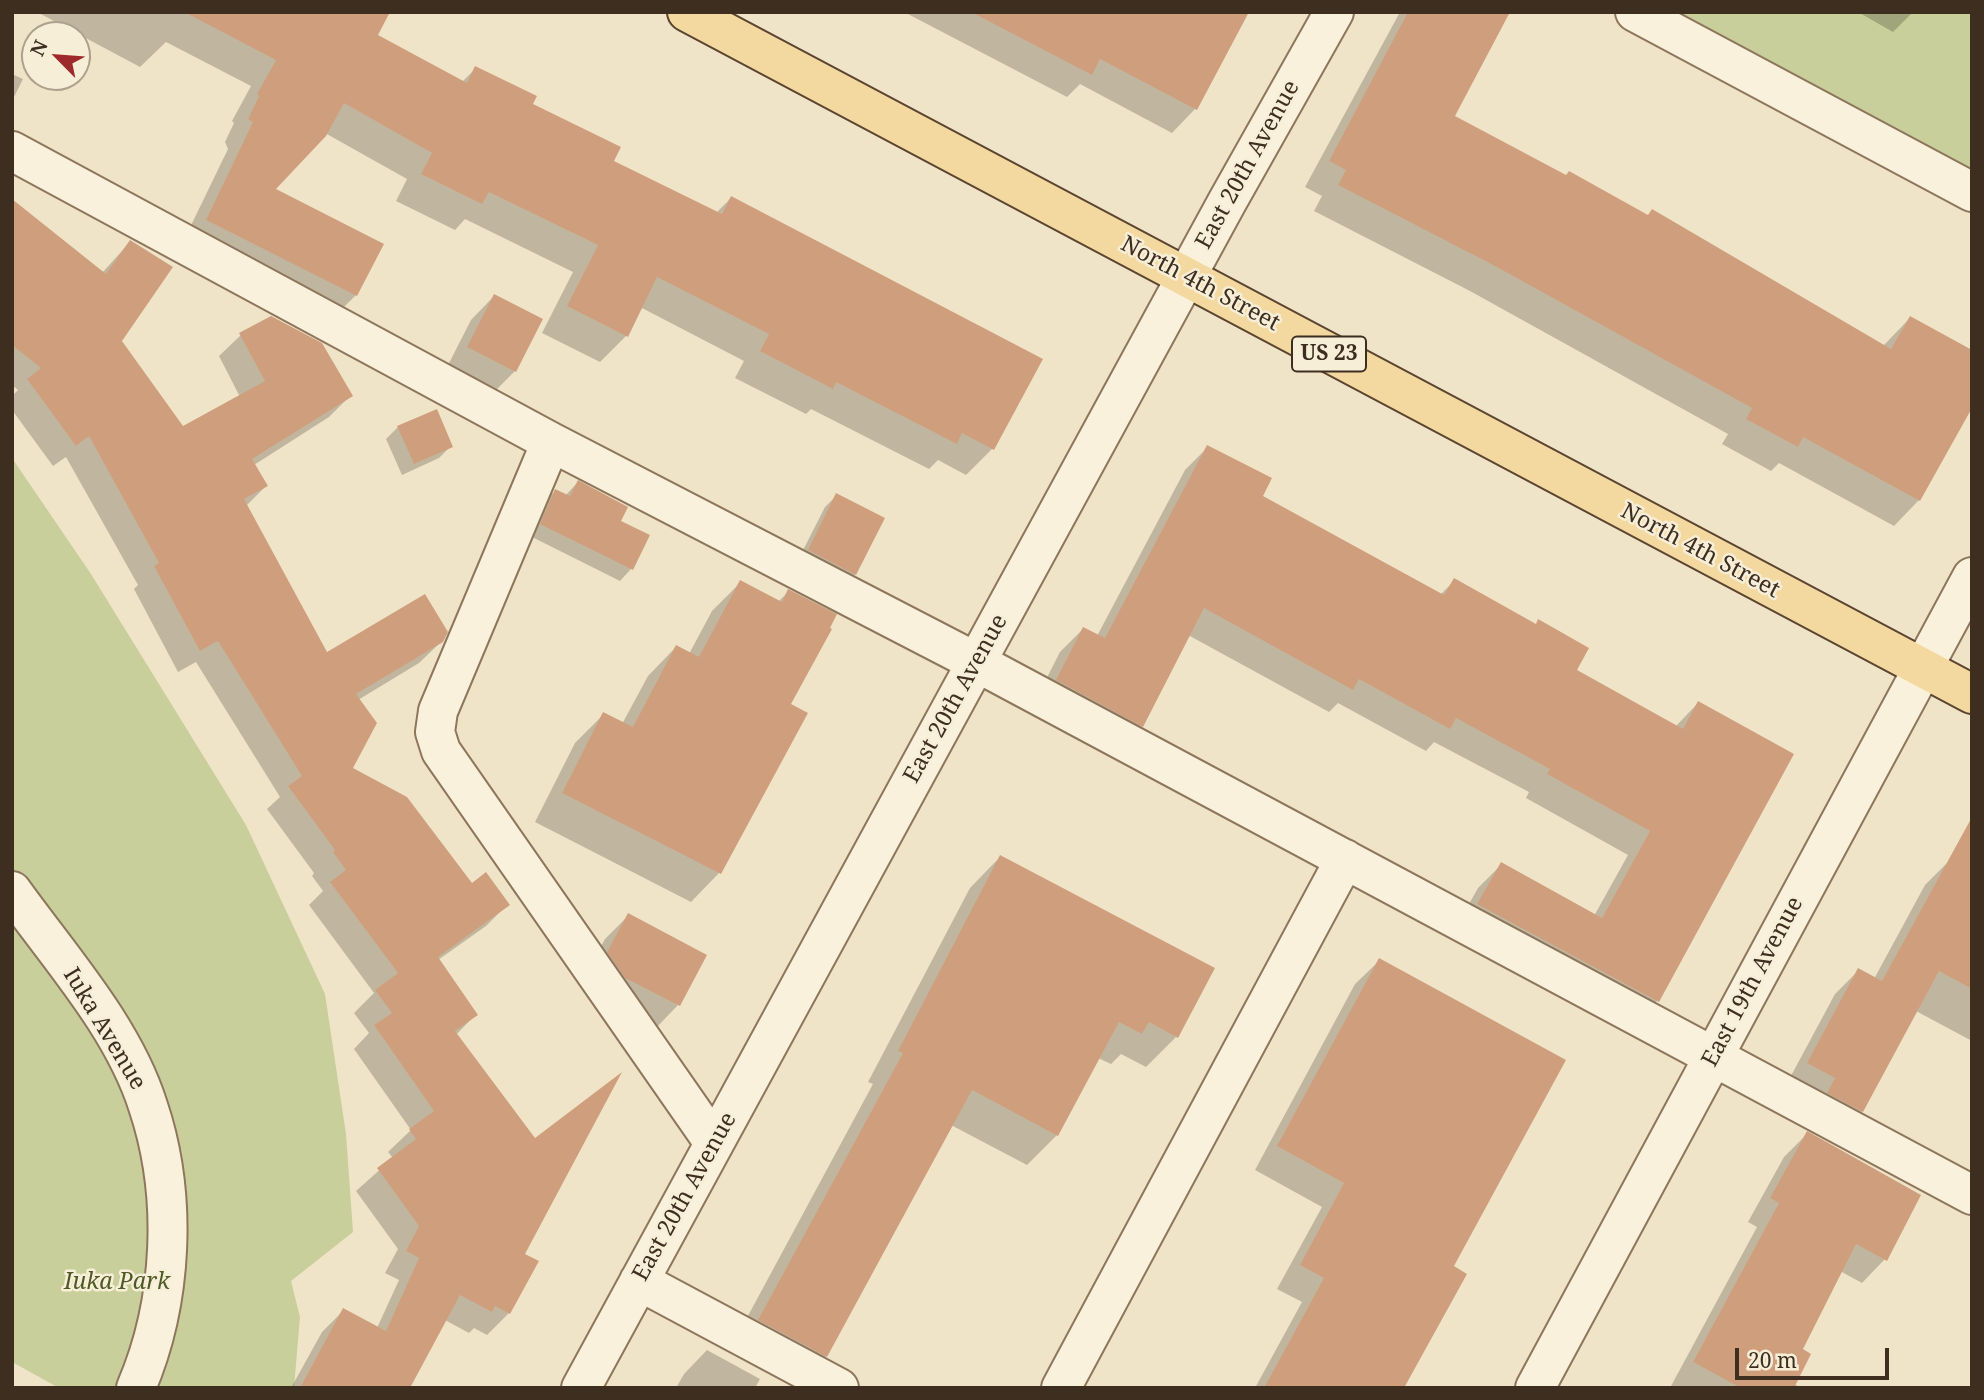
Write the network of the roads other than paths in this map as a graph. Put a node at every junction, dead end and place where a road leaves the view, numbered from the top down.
1 (687, 12) edge
2 (1334, 12) edge
3 (1635, 12) edge
4 (12, 151) edge
5 (1972, 192) edge
6 (1186, 276) junction
7 (551, 442) junction
8 (1972, 577) edge
9 (976, 662) junction
10 (1923, 668) junction
11 (1972, 694) edge
12 (1345, 859) junction
13 (12, 891) edge
14 (1713, 1057) junction
15 (714, 1143) junction
16 (1972, 1195) edge
17 (639, 1280) junction
18 (136, 1388) edge
19 (581, 1388) edge
20 (839, 1388) edge
21 (1060, 1388) edge
22 (1535, 1388) edge

1 - 6 main road, North 4th Street / US 23
2 - 6 street, East 20th Avenue
3 - 5 street
4 - 7 street
6 - 9 street, East 20th Avenue
6 - 10 main road, North 4th Street / US 23
7 - 9 street
7 - 15 street
8 - 10 street, East 19th Avenue
9 - 12 street
9 - 15 street, East 20th Avenue
10 - 11 main road, North 4th Street / US 23
10 - 14 street, East 19th Avenue
12 - 14 street
12 - 21 street
13 - 18 street, Iuka Avenue
14 - 16 street
14 - 22 street, East 19th Avenue
15 - 17 street, East 20th Avenue
17 - 19 street, East 20th Avenue
17 - 20 street

